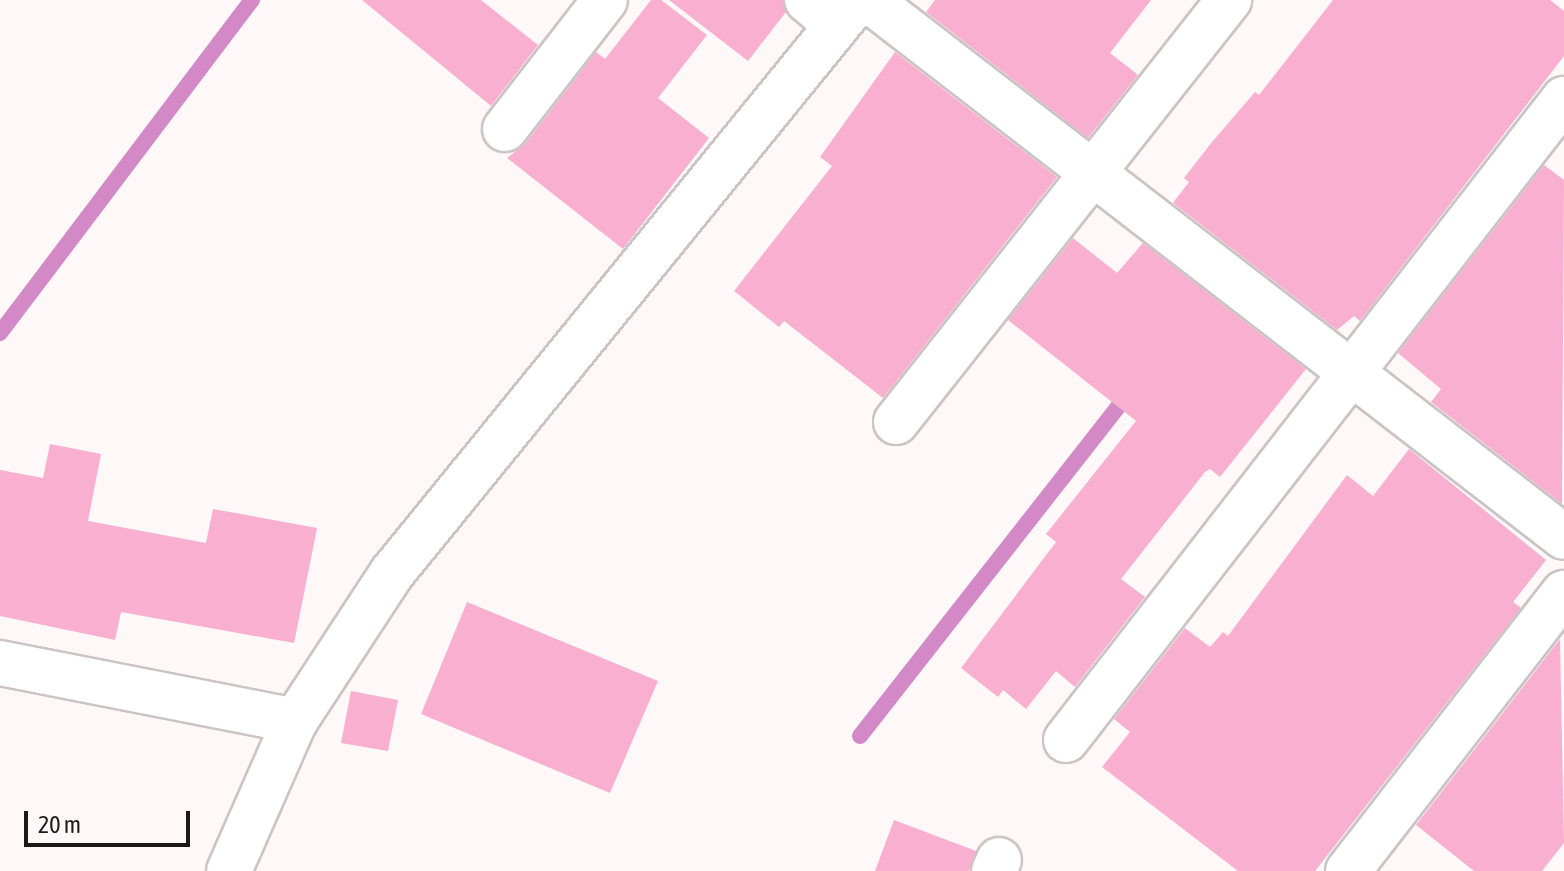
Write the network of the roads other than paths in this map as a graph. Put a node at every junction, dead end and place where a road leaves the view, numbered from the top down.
1 (1229, 0) edge
2 (596, 3) edge
3 (843, 6) edge
4 (1564, 99) edge
5 (505, 129) dead end
6 (1091, 172) junction
7 (1351, 372) junction
8 (896, 422) dead end
9 (1564, 537) edge
10 (1564, 593) edge
11 (0, 663) edge
12 (295, 721) junction
13 (1066, 740) dead end
14 (229, 871) edge
15 (1348, 871) edge

1 - 6 street
2 - 5 street
3 - 6 street
3 - 12 street
4 - 7 street
6 - 7 street
6 - 8 street
7 - 9 street
7 - 13 street
10 - 15 street
11 - 12 street
12 - 14 street

